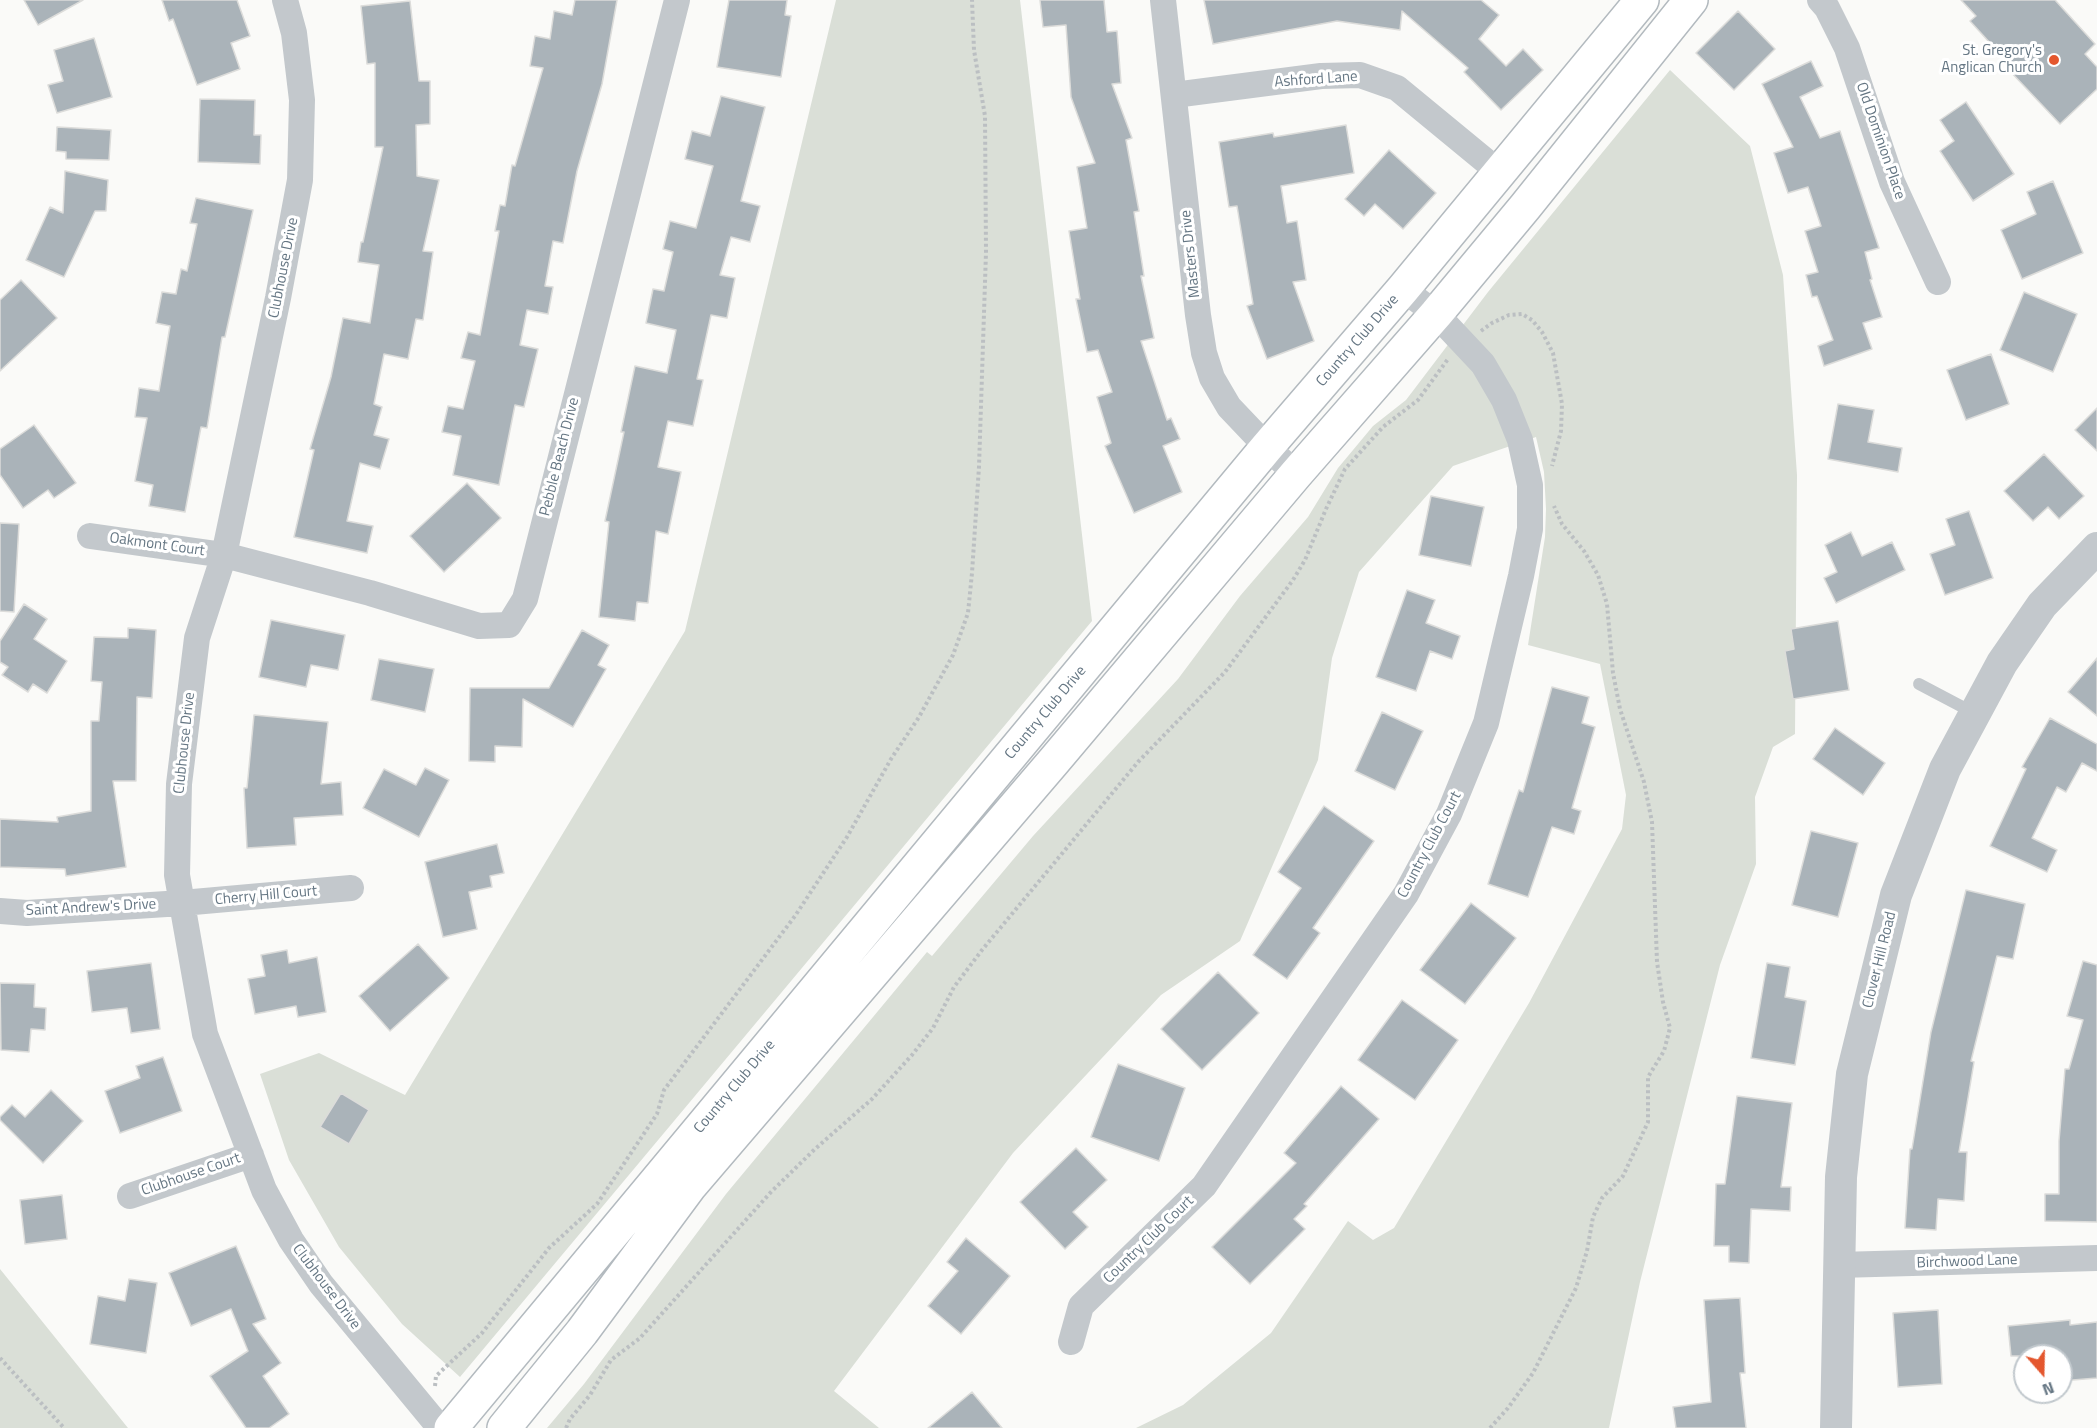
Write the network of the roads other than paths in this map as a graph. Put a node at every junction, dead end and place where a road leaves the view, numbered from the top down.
1 (285, 0) edge
2 (677, 0) edge
3 (1163, 0) edge
4 (1642, 0) edge
5 (1691, 0) edge
6 (1820, 0) edge
7 (1174, 95) junction
8 (1499, 172) junction
9 (1938, 282) dead end
10 (1403, 289) junction
11 (1436, 314) junction
12 (1267, 447) junction
13 (1296, 474) junction
14 (90, 536) dead end
15 (2097, 548) edge
16 (224, 555) junction
17 (1919, 684) dead end
18 (1975, 713) junction
19 (351, 888) dead end
20 (182, 903) junction
21 (0, 911) edge
22 (251, 1155) junction
23 (130, 1196) dead end
24 (2097, 1258) edge
25 (1838, 1265) junction
26 (1071, 1342) dead end
27 (442, 1425) edge
28 (504, 1428) edge
29 (1836, 1428) edge

1 - 16 street, Clubhouse Drive
2 - 16 street, Pebble Beach Drive
3 - 7 street, Masters Drive
4 - 8 main road, Country Club Drive
5 - 11 main road, Country Club Drive
6 - 9 street, Old Dominion Place
7 - 8 street, Ashford Lane
7 - 12 street, Masters Drive
8 - 10 main road, Country Club Drive
10 - 11 street, Country Club Court
10 - 12 main road, Country Club Drive
11 - 13 main road, Country Club Drive
11 - 26 street, Country Club Court
12 - 13 street, Masters Drive
12 - 27 main road, Country Club Drive
13 - 28 main road, Country Club Drive
14 - 16 street, Oakmont Court
15 - 18 street, Clover Hill Road
16 - 20 street, Clubhouse Drive
17 - 18 lane
18 - 25 street, Clover Hill Road
19 - 20 street, Cherry Hill Court
20 - 21 street, Saint Andrew's Drive
20 - 22 street, Clubhouse Drive
22 - 23 street, Clubhouse Court
22 - 27 street, Clubhouse Drive
24 - 25 street, Birchwood Lane
25 - 29 street, Clover Hill Road

